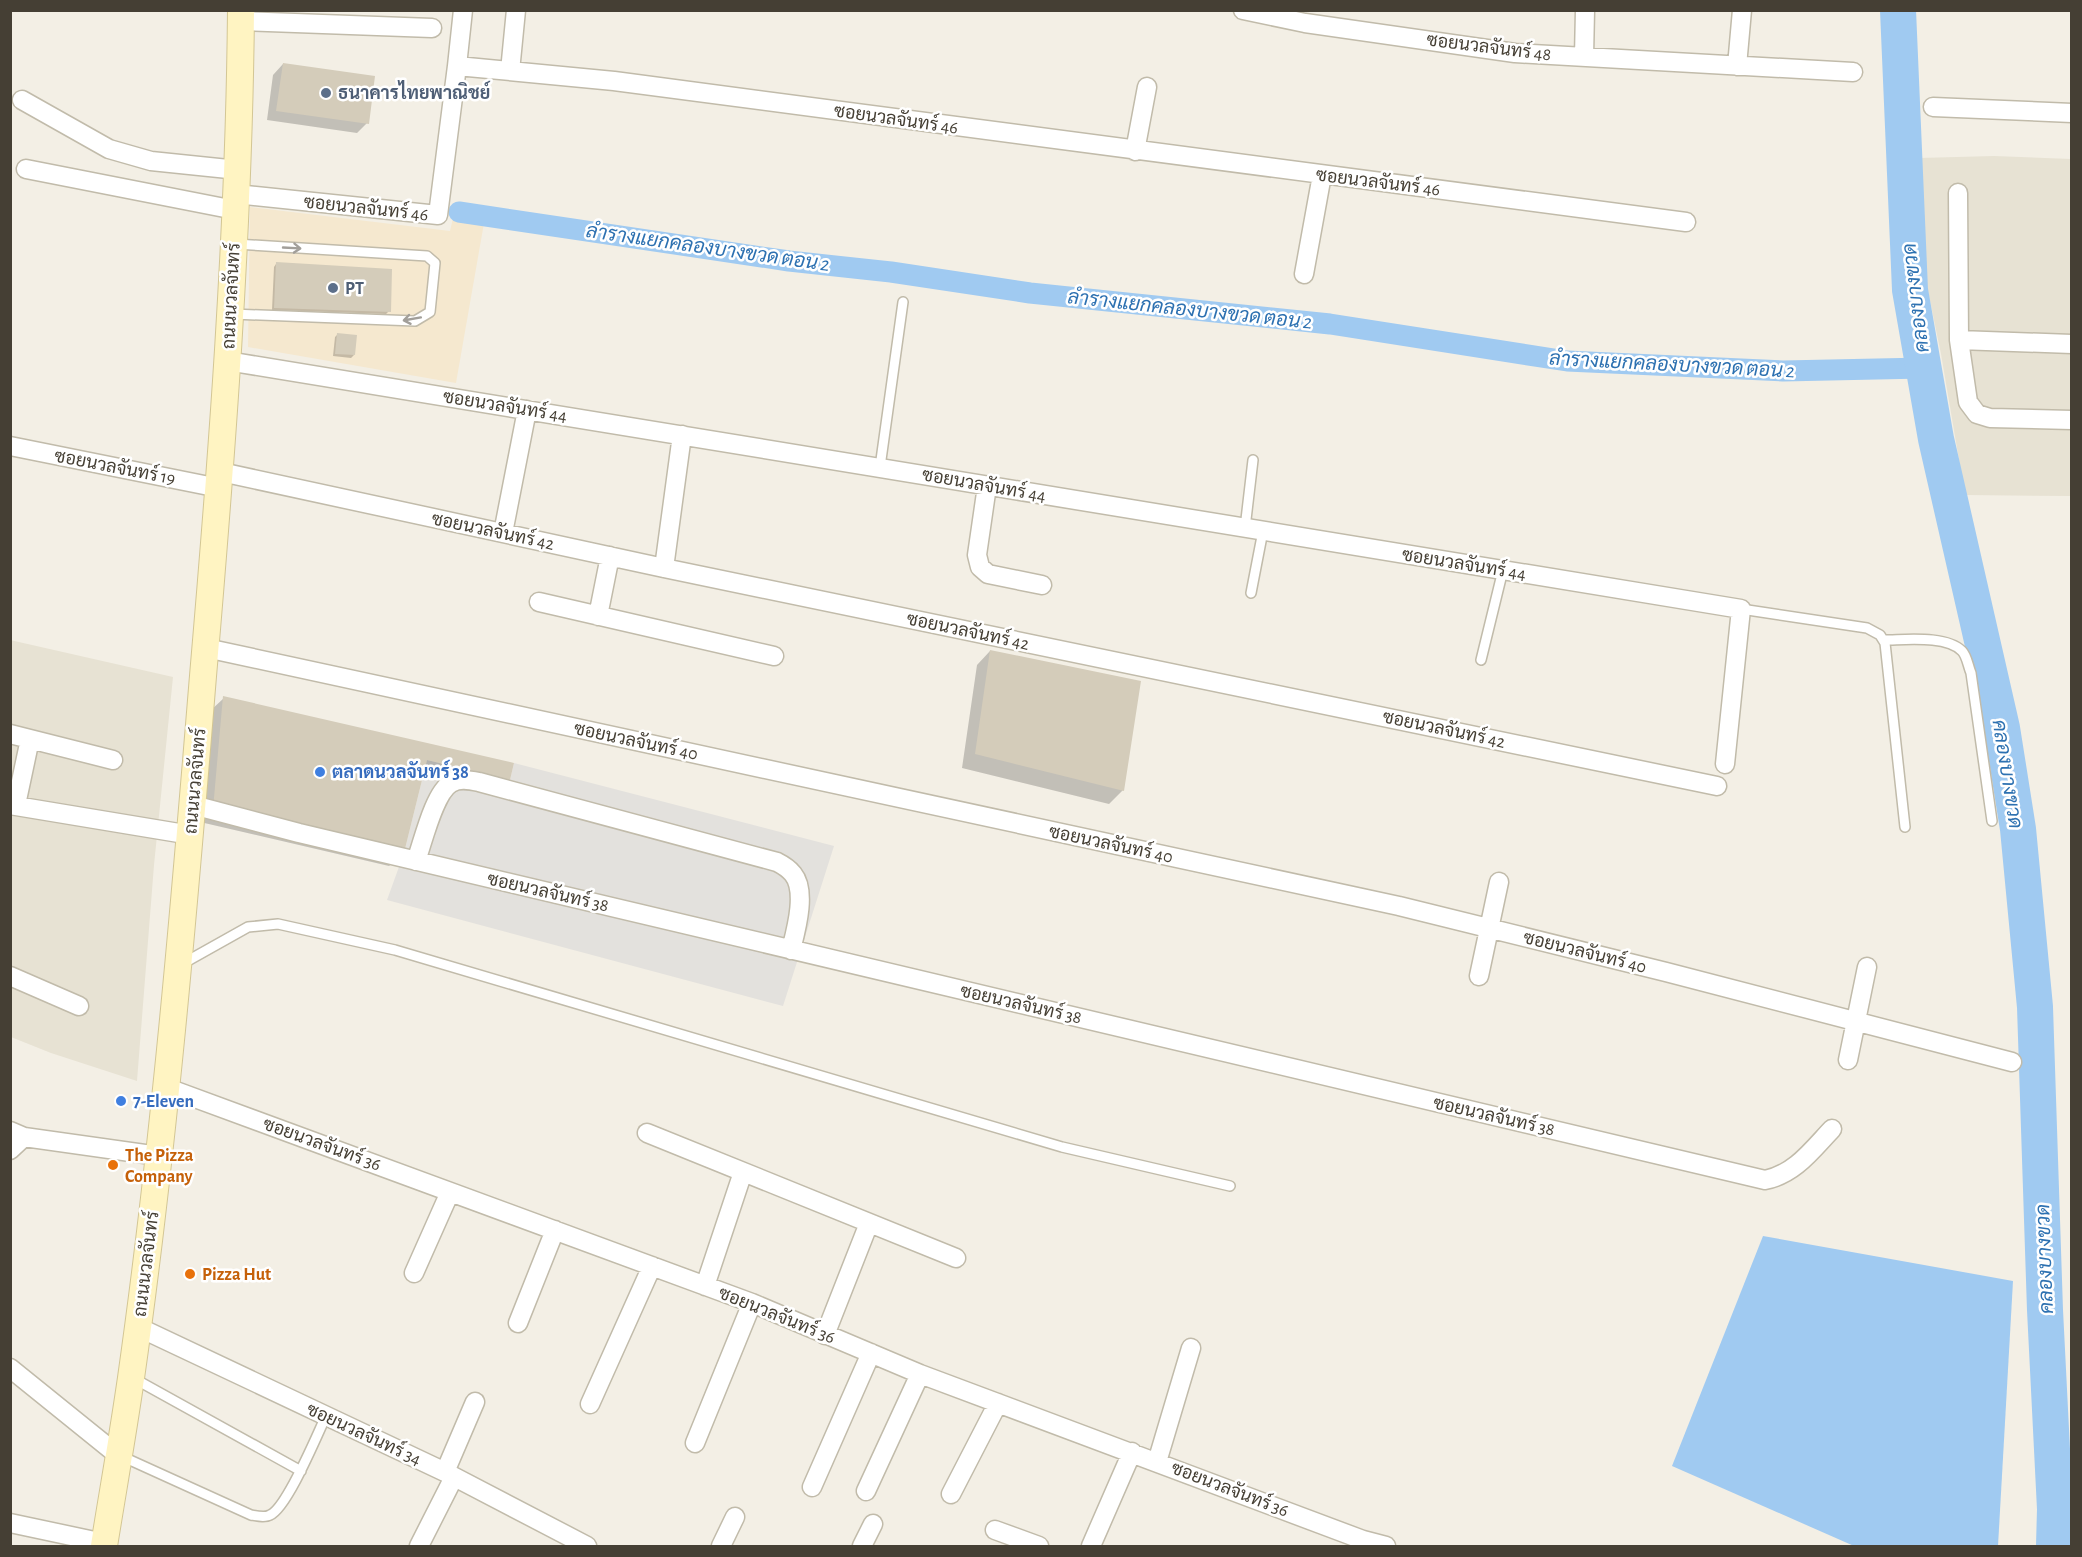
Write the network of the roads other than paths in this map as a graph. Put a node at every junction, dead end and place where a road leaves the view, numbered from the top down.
1 (463, 10) edge
2 (516, 10) edge
3 (1243, 10) edge
4 (1586, 10) edge
5 (1742, 10) edge
6 (241, 16) edge
7 (432, 28) dead end
8 (1584, 57) junction
9 (457, 66) junction
10 (1737, 66) junction
11 (510, 71) junction
12 (1853, 72) dead end
13 (1147, 87) dead end
14 (22, 100) dead end
15 (1933, 107) dead end
16 (2072, 113) edge
17 (1135, 151) junction
18 (26, 170) dead end
19 (1322, 175) junction
20 (236, 192) junction
21 (1958, 193) dead end
22 (1686, 222) dead end
23 (233, 244) junction
24 (1305, 274) dead end
25 (903, 302) dead end
26 (229, 314) junction
27 (1959, 340) junction
28 (2072, 344) edge
29 (228, 362) junction
30 (527, 410) junction
31 (2072, 420) edge
32 (682, 435) junction
33 (10, 446) edge
34 (1253, 460) dead end
35 (880, 467) junction
36 (220, 480) junction
37 (987, 486) junction
38 (1245, 528) junction
39 (1263, 531) junction
40 (503, 533) junction
41 (610, 556) junction
42 (664, 568) junction
43 (1503, 570) junction
44 (1041, 585) dead end
45 (1251, 593) dead end
46 (539, 603) dead end
47 (1741, 609) junction
48 (598, 616) junction
49 (1884, 640) junction
50 (206, 648) junction
51 (774, 656) dead end
52 (1481, 660) dead end
53 (10, 734) edge
54 (30, 740) junction
55 (113, 760) dead end
56 (1725, 764) dead end
57 (1717, 786) dead end
58 (13, 805) edge
59 (193, 805) junction
60 (1992, 820) dead end
61 (1905, 826) dead end
62 (190, 835) junction
63 (416, 861) junction
64 (1499, 882) dead end
65 (1489, 928) junction
66 (791, 950) junction
67 (177, 967) junction
68 (1867, 967) dead end
69 (10, 976) edge
70 (1479, 976) dead end
71 (78, 1006) dead end
72 (1856, 1021) junction
73 (1848, 1060) dead end
74 (2012, 1062) dead end
75 (165, 1087) junction
76 (1832, 1129) dead end
77 (647, 1133) dead end
78 (17, 1134) edge
79 (10, 1150) edge
80 (159, 1156) junction
81 (743, 1172) junction
82 (1230, 1186) dead end
83 (450, 1192) junction
84 (869, 1223) junction
85 (555, 1230) junction
86 (956, 1258) dead end
87 (652, 1266) junction
88 (414, 1273) dead end
89 (705, 1286) junction
90 (752, 1303) junction
91 (518, 1323) dead end
92 (138, 1327) junction
93 (825, 1335) junction
94 (1191, 1348) dead end
95 (871, 1353) junction
96 (10, 1368) edge
97 (920, 1374) junction
98 (131, 1377) junction
99 (475, 1402) dead end
100 (998, 1403) junction
101 (590, 1404) dead end
102 (326, 1416) junction
103 (695, 1443) dead end
104 (1132, 1452) junction
105 (119, 1456) junction
106 (1157, 1462) junction
107 (301, 1471) junction
108 (449, 1475) junction
109 (812, 1487) dead end
110 (867, 1491) dead end
111 (951, 1494) dead end
112 (735, 1517) dead end
113 (10, 1523) edge
114 (873, 1524) dead end
115 (995, 1530) dead end
116 (1362, 1543) edge
117 (104, 1545) edge
118 (419, 1546) edge
119 (587, 1546) edge
120 (721, 1546) edge
121 (862, 1546) edge
122 (1039, 1546) edge
123 (1091, 1546) edge
124 (1386, 1546) edge

1 - 9 street
2 - 11 street
3 - 8 street, ซอยนวลจันทร์ 48
4 - 8 street
5 - 10 street
6 - 7 street
6 - 20 main road, ถนนนวลจันทร์
8 - 10 street, ซอยนวลจันทร์ 48
9 - 11 street, ซอยนวลจันทร์ 46
9 - 20 street, ซอยนวลจันทร์ 46
10 - 12 street, ซอยนวลจันทร์ 48
11 - 17 street, ซอยนวลจันทร์ 46
13 - 17 street
14 - 20 street
15 - 16 street
17 - 19 street, ซอยนวลจันทร์ 46
18 - 20 street
19 - 22 street, ซอยนวลจันทร์ 46
19 - 24 street
20 - 23 main road, ถนนนวลจันทร์
21 - 27 street
23 - 26 main road, ถนนนวลจันทร์
23 -> 26 lane
25 - 35 lane
26 - 29 main road, ถนนนวลจันทร์
27 - 28 street
27 - 31 street
29 - 30 street, ซอยนวลจันทร์ 44
29 - 36 main road, ถนนนวลจันทร์
30 - 32 street, ซอยนวลจันทร์ 44
30 - 40 street
32 - 35 street, ซอยนวลจันทร์ 44
32 - 42 street
33 - 36 street, ซอยนวลจันทร์ 19
34 - 38 lane
35 - 37 street, ซอยนวลจันทร์ 44
36 - 40 street, ซอยนวลจันทร์ 42
36 - 50 main road, ถนนนวลจันทร์
37 - 38 street, ซอยนวลจันทร์ 44
37 - 44 street
38 - 39 street, ซอยนวลจันทร์ 44
39 - 43 street, ซอยนวลจันทร์ 44
39 - 45 lane
40 - 41 street, ซอยนวลจันทร์ 42
41 - 42 street, ซอยนวลจันทร์ 42
41 - 48 street
42 - 57 street, ซอยนวลจันทร์ 42
43 - 47 street, ซอยนวลจันทร์ 44
43 - 52 lane
46 - 48 street
47 - 49 lane
47 - 56 street
48 - 51 street
49 - 60 lane
49 - 61 lane
50 - 59 main road, ถนนนวลจันทร์
50 - 65 street, ซอยนวลจันทร์ 40
53 - 54 street
54 - 55 street
54 - 58 street
58 - 62 street
59 - 62 main road, ถนนนวลจันทร์
59 - 63 street, ซอยนวลจันทร์ 38
62 - 67 main road, ถนนนวลจันทร์
63 - 66 street, ซอยนวลจันทร์ 38
63 - 66 street
64 - 65 street
65 - 70 street
65 - 72 street, ซอยนวลจันทร์ 40
66 - 76 street, ซอยนวลจันทร์ 38
67 - 75 main road, ถนนนวลจันทร์
67 - 82 lane
68 - 72 street
69 - 71 street
72 - 73 street
72 - 74 street, ซอยนวลจันทร์ 40
75 - 80 main road, ถนนนวลจันทร์
75 - 83 street, ซอยนวลจันทร์ 36
77 - 81 street
78 - 79 street
78 - 80 street
80 - 92 main road, ถนนนวลจันทร์
81 - 84 street
81 - 89 street
83 - 85 street, ซอยนวลจันทร์ 36
83 - 88 street
84 - 86 street
84 - 93 street
85 - 87 street, ซอยนวลจันทร์ 36
85 - 91 street
87 - 89 street, ซอยนวลจันทร์ 36
87 - 101 street
89 - 90 street, ซอยนวลจันทร์ 36
90 - 93 street, ซอยนวลจันทร์ 36
90 - 103 street
92 - 98 main road, ถนนนวลจันทร์
92 - 102 street, ซอยนวลจันทร์ 34
93 - 95 street, ซอยนวลจันทร์ 36
94 - 106 street
95 - 97 street, ซอยนวลจันทร์ 36
95 - 109 street
96 - 105 street
97 - 100 street, ซอยนวลจันทร์ 36
97 - 110 street
98 - 105 main road, ถนนนวลจันทร์
98 - 107 lane
99 - 108 street
100 - 104 street, ซอยนวลจันทร์ 36
100 - 111 street
102 - 107 lane
102 - 108 street, ซอยนวลจันทร์ 34
104 - 106 street, ซอยนวลจันทร์ 36
104 - 123 street
105 - 107 lane
105 - 117 main road, ถนนนวลจันทร์
106 - 116 street, ซอยนวลจันทร์ 36
108 - 118 street
108 - 119 street, ซอยนวลจันทร์ 34
112 - 120 street
113 - 117 street
114 - 121 street
115 - 122 street
116 - 124 street, ซอยนวลจันทร์ 36

